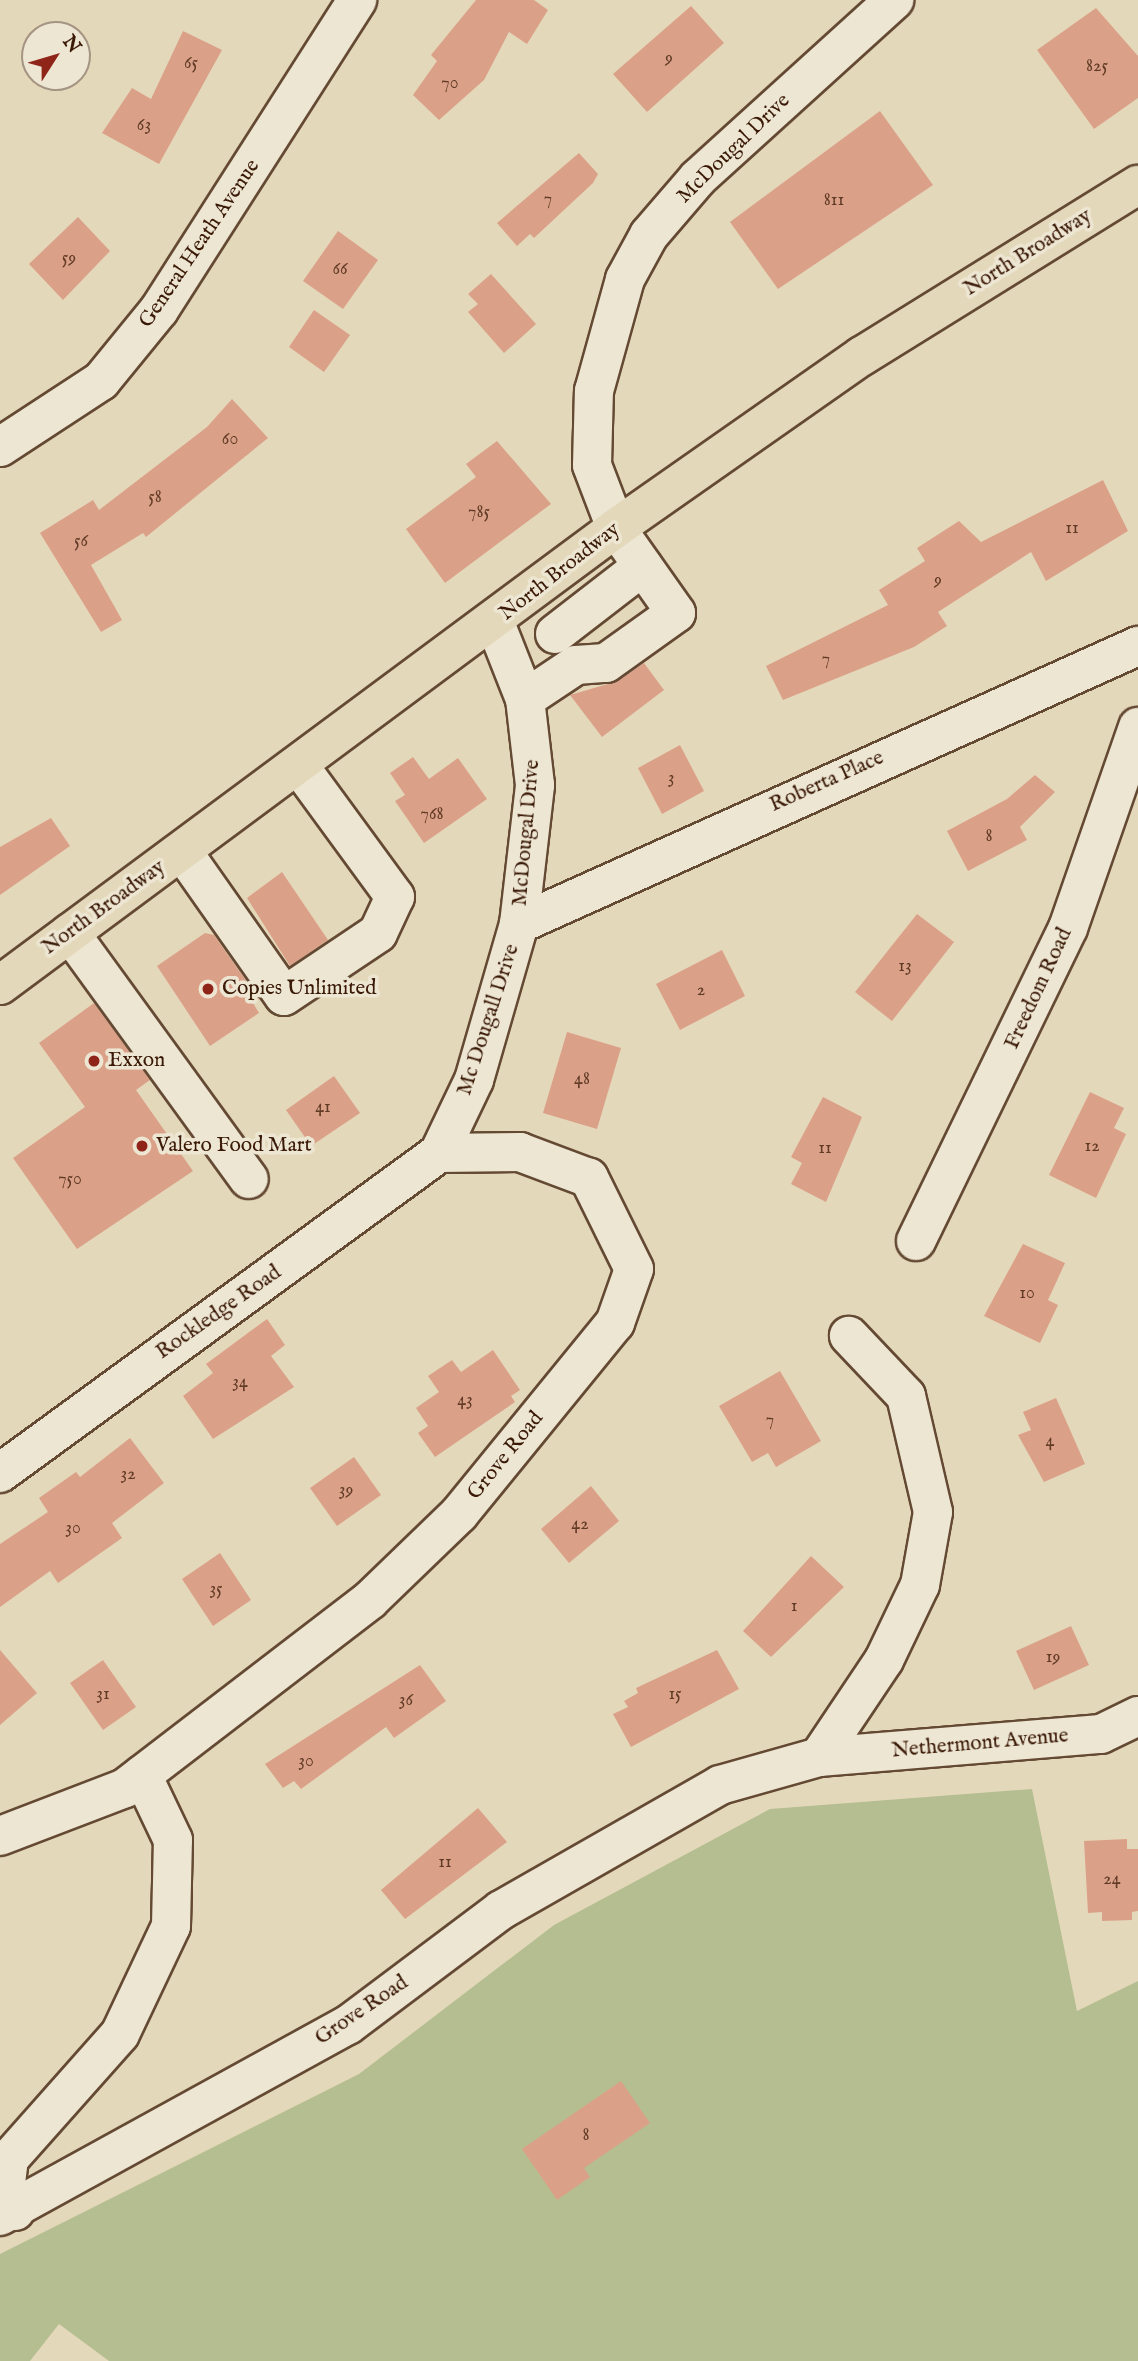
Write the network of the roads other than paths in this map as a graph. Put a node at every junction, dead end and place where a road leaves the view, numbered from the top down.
1 (357, 0) edge
2 (894, 0) edge
3 (1138, 185) edge
4 (0, 447) edge
5 (616, 528) junction
6 (643, 566) junction
7 (530, 595) junction
8 (495, 624) junction
9 (1138, 646) edge
10 (566, 649) junction
11 (525, 699) junction
12 (1138, 727) edge
13 (299, 765) junction
14 (182, 851) junction
15 (519, 924) junction
16 (70, 933) junction
17 (0, 985) edge
18 (439, 1153) junction
19 (249, 1180) dead end
20 (916, 1241) dead end
21 (849, 1335) dead end
22 (0, 1473) edge
23 (1138, 1716) edge
24 (819, 1758) junction
25 (142, 1775) junction
26 (0, 1836) edge
27 (7, 2213) edge

1 - 4 street, General Heath Avenue
2 - 5 street, McDougal Drive
3 - 5 main road, North Broadway
5 - 6 street, McDougal Drive
5 - 7 main road, North Broadway
6 - 10 street
6 - 10 street, McDougal Drive
7 - 8 main road, North Broadway
7 - 10 street
8 - 11 street, McDougal Drive
8 - 13 main road, North Broadway
9 - 15 street, Roberta Place
10 - 11 street
11 - 15 street, McDougal Drive
12 - 20 street, Freedom Road
13 - 14 main road, North Broadway
13 - 14 street
14 - 16 main road, North Broadway
15 - 18 street, Mc Dougall Drive
16 - 17 main road, North Broadway
16 - 19 street
18 - 22 street, Rockledge Road
18 - 25 street, Grove Road
21 - 24 street
23 - 24 street, Nethermont Avenue
24 - 27 street, Grove Road
25 - 26 street, Grove Road
25 - 27 street, Grove Road

